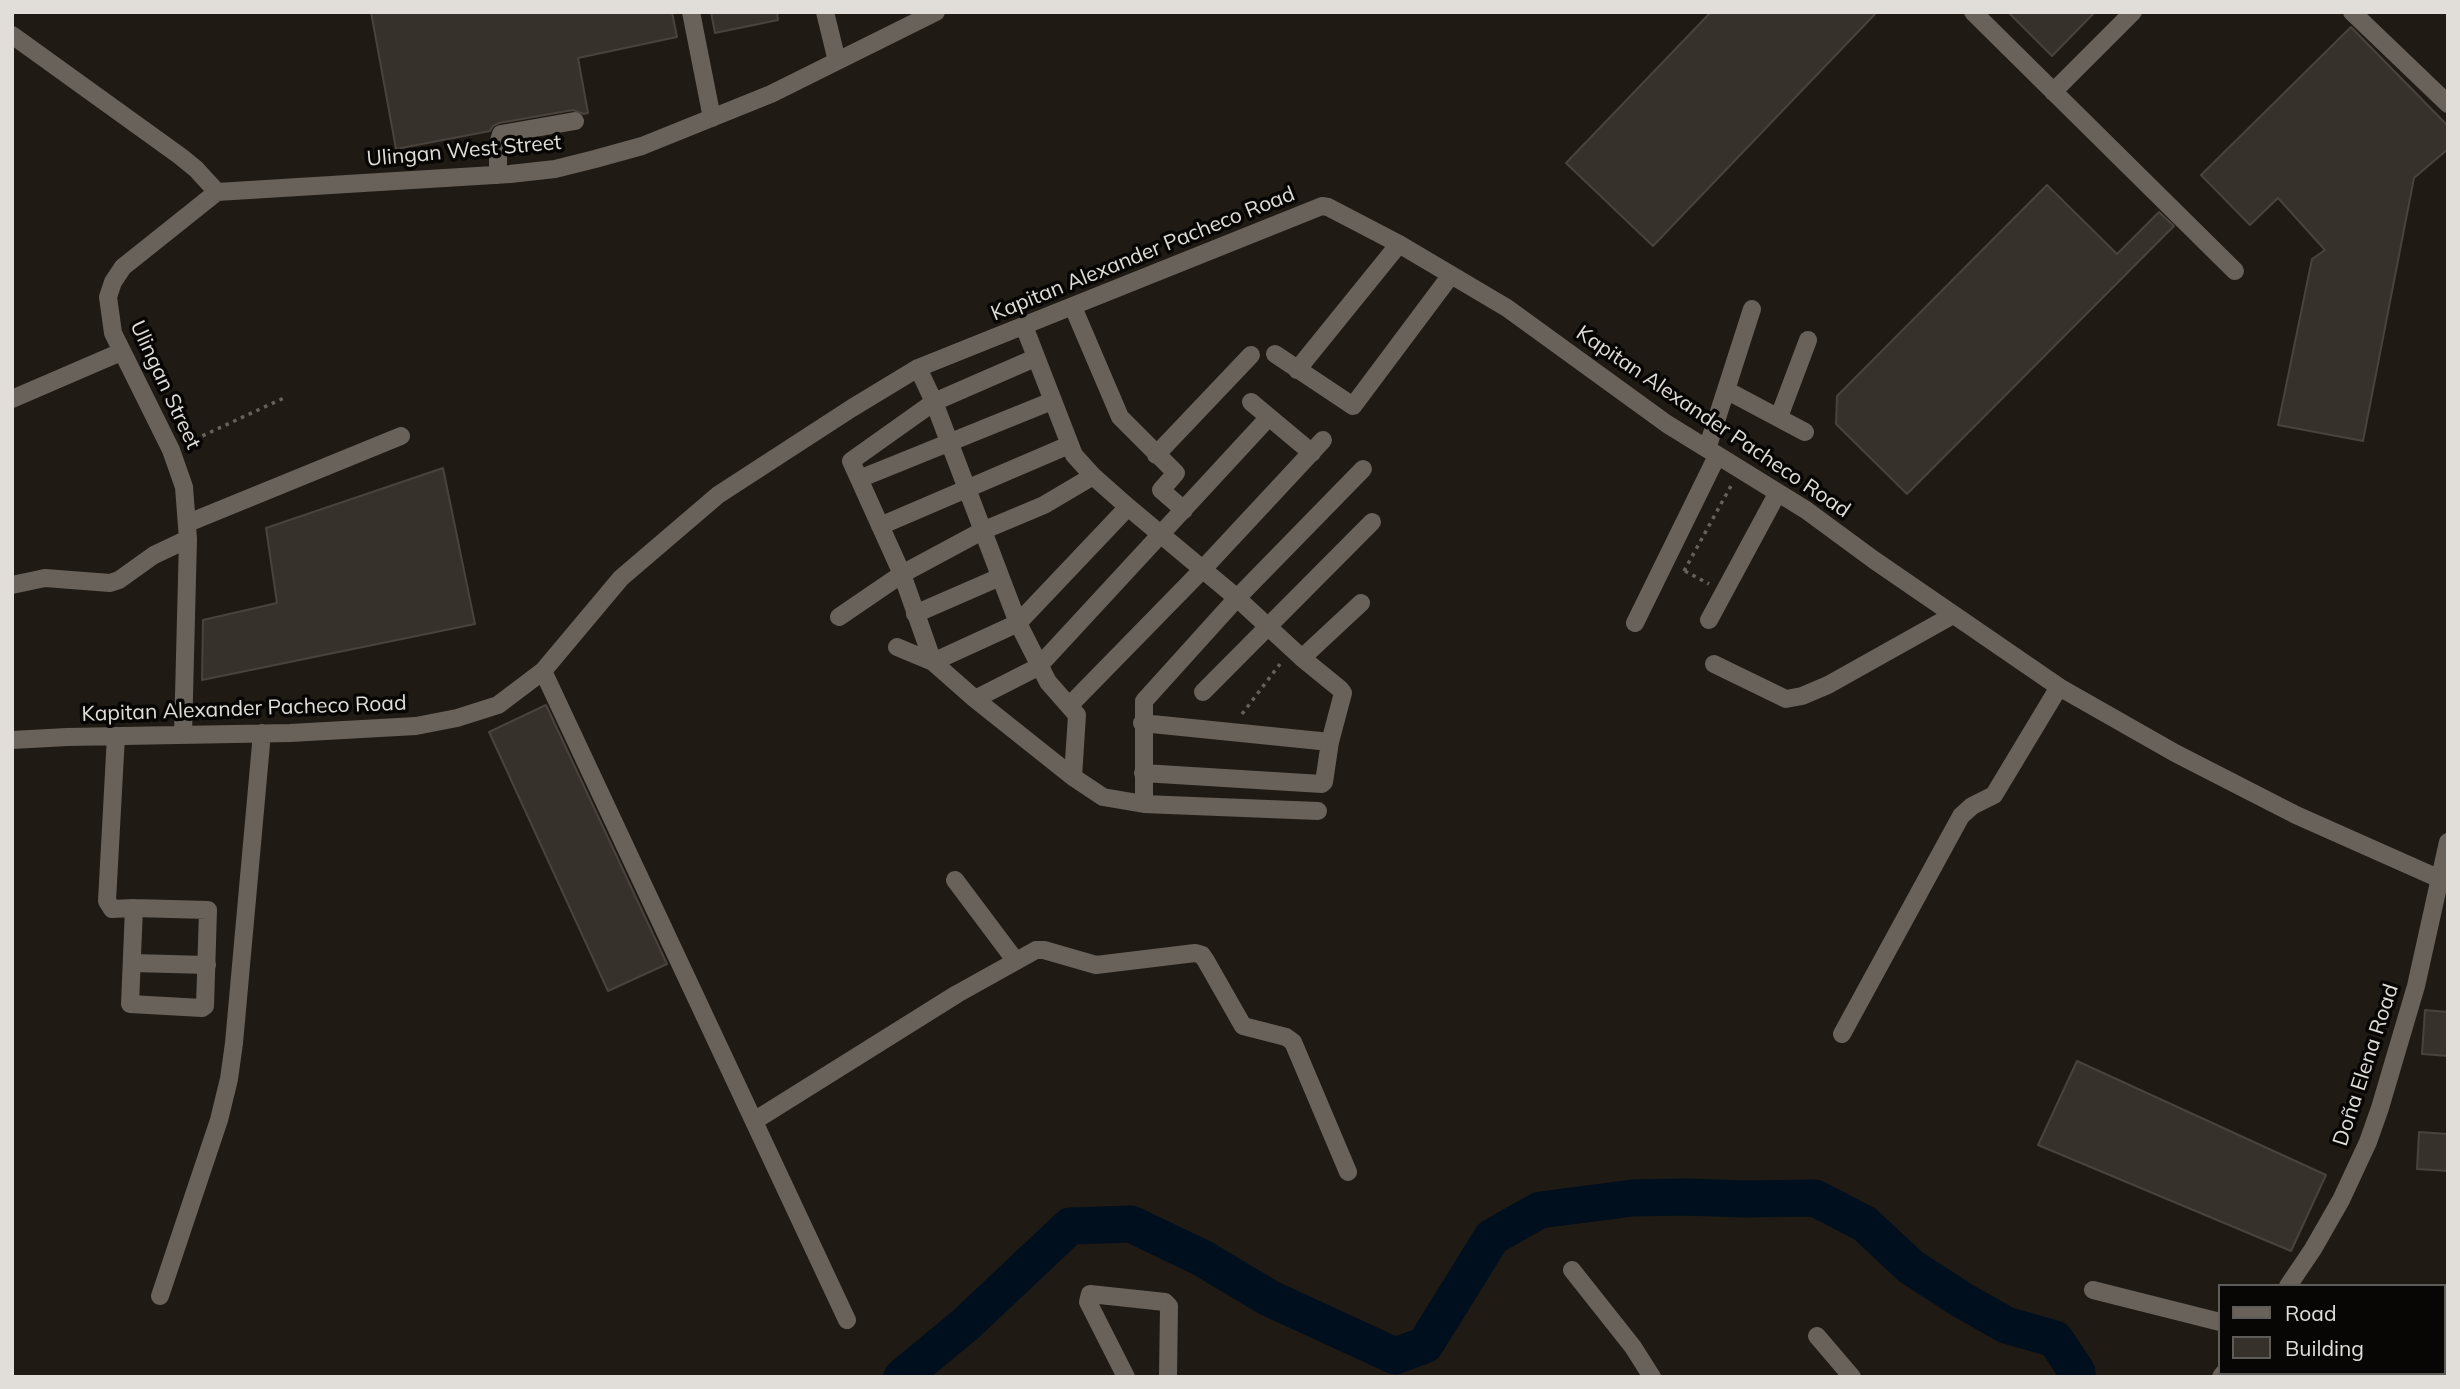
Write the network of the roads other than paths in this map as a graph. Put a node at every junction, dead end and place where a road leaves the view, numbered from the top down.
1 (691, 12) edge
2 (825, 12) edge
3 (936, 12) edge
4 (1973, 12) edge
5 (2133, 12) edge
6 (2352, 12) edge
7 (12, 35) edge
8 (837, 61) junction
9 (2053, 92) junction
10 (2448, 104) edge
11 (712, 118) junction
12 (575, 121) dead end
13 (498, 175) junction
14 (217, 191) junction
15 (1399, 244) junction
16 (2235, 271) dead end
17 (1451, 275) junction
18 (1073, 307) junction
19 (1752, 309) dead end
20 (1024, 326) junction
21 (1808, 340) dead end
22 (121, 352) junction
23 (1275, 354) dead end
24 (1251, 355) dead end
25 (1035, 358) junction
26 (918, 368) junction
27 (1297, 370) junction
28 (1726, 390) junction
29 (12, 399) edge
30 (1052, 401) junction
31 (934, 402) junction
32 (1251, 402) dead end
33 (1269, 417) junction
34 (1779, 417) junction
35 (1805, 432) dead end
36 (401, 436) dead end
37 (949, 442) junction
38 (1069, 445) junction
39 (1712, 452) junction
40 (1156, 455) junction
41 (1363, 469) dead end
42 (1093, 476) junction
43 (859, 479) junction
44 (965, 488) junction
45 (1777, 494) junction
46 (1128, 507) junction
47 (1184, 510) junction
48 (1372, 522) dead end
49 (880, 526) junction
50 (188, 531) junction
51 (982, 531) junction
52 (1161, 537) junction
53 (1202, 570) junction
54 (902, 574) junction
55 (1000, 577) junction
56 (12, 585) edge
57 (1237, 598) junction
58 (1361, 603) dead end
59 (915, 614) junction
60 (1953, 615) junction
61 (839, 617) dead end
62 (1709, 620) dead end
63 (1018, 623) junction
64 (1635, 624) dead end
65 (1268, 628) junction
66 (897, 647) dead end
67 (1297, 653) junction
68 (933, 662) junction
69 (1714, 664) dead end
70 (1038, 667) junction
71 (543, 671) junction
72 (2059, 687) junction
73 (1203, 692) dead end
74 (975, 699) junction
75 (1070, 705) junction
76 (1142, 723) junction
77 (262, 733) junction
78 (183, 734) junction
79 (116, 736) junction
80 (12, 740) edge
81 (1331, 742) junction
82 (1143, 773) junction
83 (1073, 777) junction
84 (1144, 804) junction
85 (1318, 811) dead end
86 (2448, 842) edge
87 (2440, 879) junction
88 (955, 880) dead end
89 (134, 908) junction
90 (1015, 960) junction
91 (133, 963) junction
92 (207, 965) junction
93 (1842, 1034) dead end
94 (754, 1121) junction
95 (1348, 1172) dead end
96 (1572, 1270) dead end
97 (2289, 1284) edge
98 (2094, 1290) dead end
99 (160, 1296) dead end
100 (847, 1320) dead end
101 (2218, 1321) edge
102 (1817, 1336) dead end
103 (1126, 1377) edge
104 (1168, 1377) edge
105 (1652, 1377) edge
106 (1852, 1377) edge

1 - 11 street
2 - 8 street
3 - 8 street, Ulingan West Street
4 - 9 street
5 - 9 street
6 - 10 street
7 - 14 street
8 - 11 street, Ulingan West Street
9 - 16 street
11 - 13 street, Ulingan West Street
12 - 13 street
13 - 14 street, Ulingan West Street
14 - 22 street, Ulingan Street
15 - 17 street, Kapitan Alexander Pacheco Road
15 - 18 street, Kapitan Alexander Pacheco Road
15 - 27 street
17 - 27 street
17 - 39 street, Kapitan Alexander Pacheco Road
18 - 20 street, Kapitan Alexander Pacheco Road
18 - 40 street
19 - 28 street
20 - 25 street
20 - 26 street, Kapitan Alexander Pacheco Road
21 - 34 street
22 - 29 street
22 - 50 street, Ulingan Street
23 - 27 street
24 - 40 street
25 - 30 street
25 - 31 street
26 - 31 street
26 - 71 street, Kapitan Alexander Pacheco Road
28 - 34 street
28 - 39 street
30 - 37 street
30 - 38 street
31 - 37 street
31 - 43 street
32 - 33 street
33 - 47 street
33 - 53 street
34 - 35 street
36 - 50 street
37 - 43 street
37 - 44 street
38 - 42 street
38 - 44 street
39 - 45 street, Kapitan Alexander Pacheco Road
39 - 64 street
40 - 47 street
41 - 57 street
42 - 46 street
42 - 51 street
43 - 49 street
44 - 49 street
44 - 51 street
45 - 60 street, Kapitan Alexander Pacheco Road
45 - 62 street
46 - 52 street
46 - 63 street
47 - 52 street
48 - 65 street
49 - 54 street
50 - 56 street
50 - 78 street, Ulingan Street
51 - 54 street
51 - 55 street
52 - 53 street
52 - 70 street
53 - 57 street
53 - 75 street
54 - 59 street
54 - 61 street
55 - 59 street
55 - 63 street
57 - 65 street
57 - 76 street
58 - 67 street
59 - 68 street
60 - 69 street
60 - 72 street, Kapitan Alexander Pacheco Road
63 - 68 street
63 - 70 street
65 - 67 street
65 - 73 street
66 - 68 street
67 - 81 street
68 - 74 street
70 - 74 street
70 - 75 street
71 - 77 street, Kapitan Alexander Pacheco Road
71 - 94 street
72 - 87 street, Kapitan Alexander Pacheco Road
72 - 93 street
74 - 83 street
75 - 83 street
76 - 81 street
76 - 82 street
77 - 78 street, Kapitan Alexander Pacheco Road
77 - 99 street
78 - 79 street, Kapitan Alexander Pacheco Road
79 - 80 street, Kapitan Alexander Pacheco Road
79 - 89 street
81 - 82 street
82 - 84 street
83 - 84 street
84 - 85 street
86 - 87 street, Doña Elena Road
87 - 97 street, Doña Elena Road
88 - 90 street
89 - 91 street
89 - 92 street
90 - 94 street
90 - 95 street
91 - 92 street
91 - 92 street
94 - 100 street
96 - 105 street
98 - 101 street
102 - 106 street
103 - 104 street

